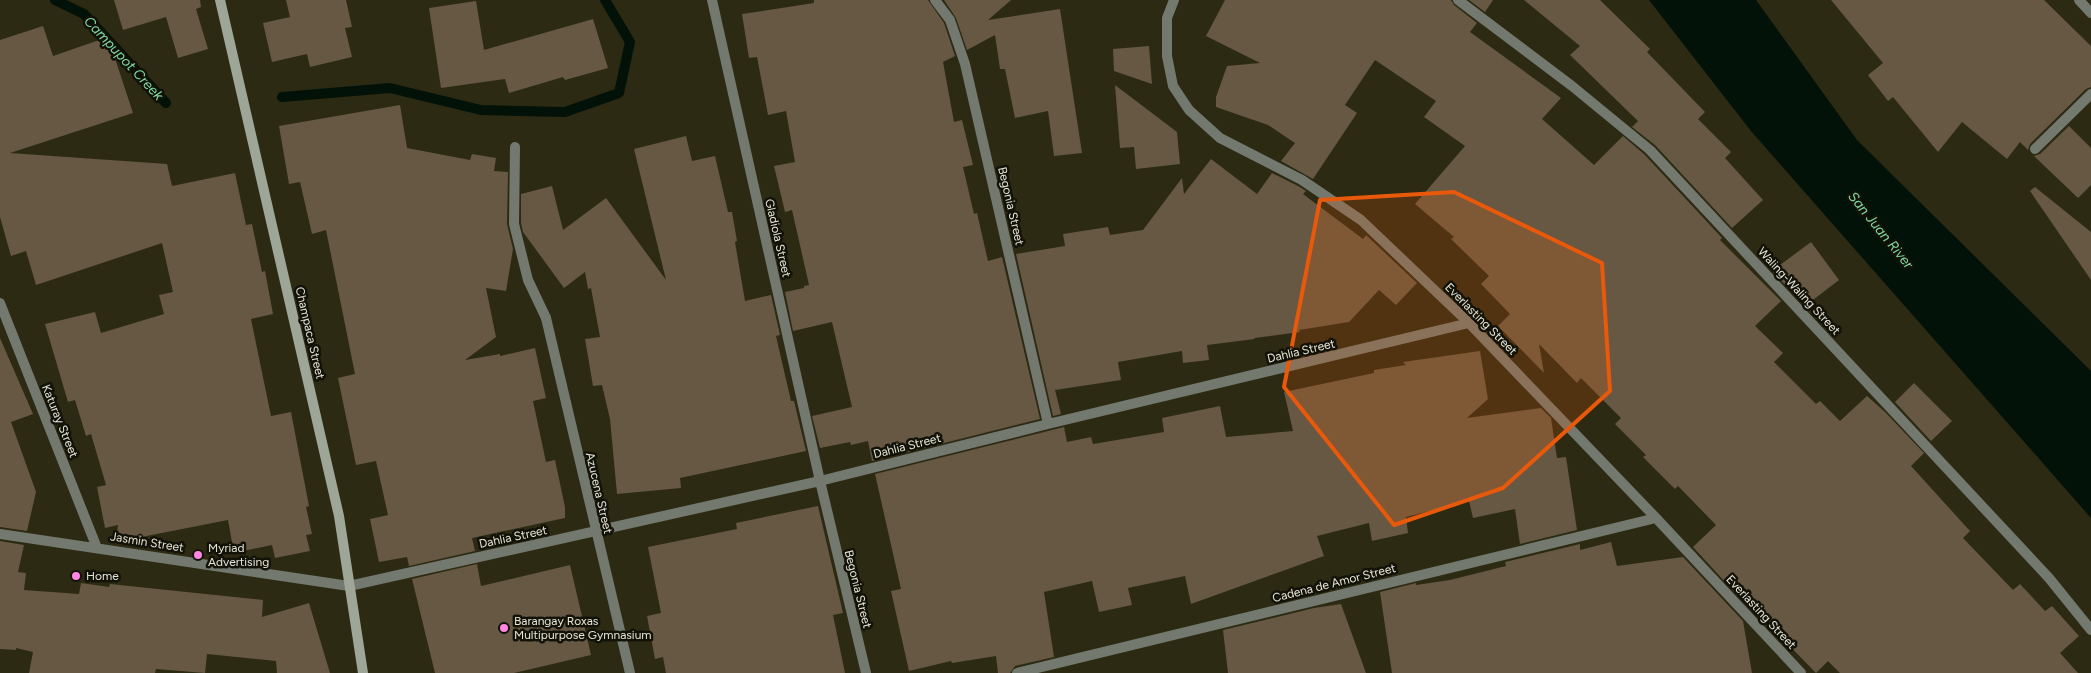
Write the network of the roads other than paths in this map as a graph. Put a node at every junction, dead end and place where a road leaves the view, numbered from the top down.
1 (220, 0) edge
2 (712, 0) edge
3 (935, 0) edge
4 (1174, 0) edge
5 (1458, 0) edge
6 (2079, 0) edge
7 (2091, 13) edge
8 (2091, 94) edge
9 (515, 147) dead end
10 (2035, 149) dead end
11 (0, 303) edge
12 (1469, 323) junction
13 (1048, 424) junction
14 (820, 481) junction
15 (1656, 518) junction
16 (596, 532) junction
17 (0, 534) edge
18 (97, 548) junction
19 (349, 586) junction
20 (2091, 630) edge
21 (363, 673) edge
22 (630, 673) edge
23 (866, 673) edge
24 (1017, 673) edge
25 (1801, 673) edge

1 - 19 street, Champaca Street
2 - 14 street, Gladiola Street
3 - 13 street, Begonia Street
4 - 12 street, Everlasting Street
5 - 20 street, Waling-Waling Street
6 - 7 street
8 - 10 street
9 - 16 street, Azucena Street
11 - 18 street, Katuray Street
12 - 13 street, Dahlia Street
12 - 15 street, Everlasting Street
13 - 14 street, Dahlia Street
14 - 16 street, Dahlia Street
14 - 23 street, Begonia Street
15 - 24 street, Cadena de Amor Street
15 - 25 street, Everlasting Street
16 - 19 street, Dahlia Street
16 - 22 street, Azucena Street
17 - 18 street, Jasmin Street
18 - 19 street, Jasmin Street
19 - 21 street, Champaca Street

